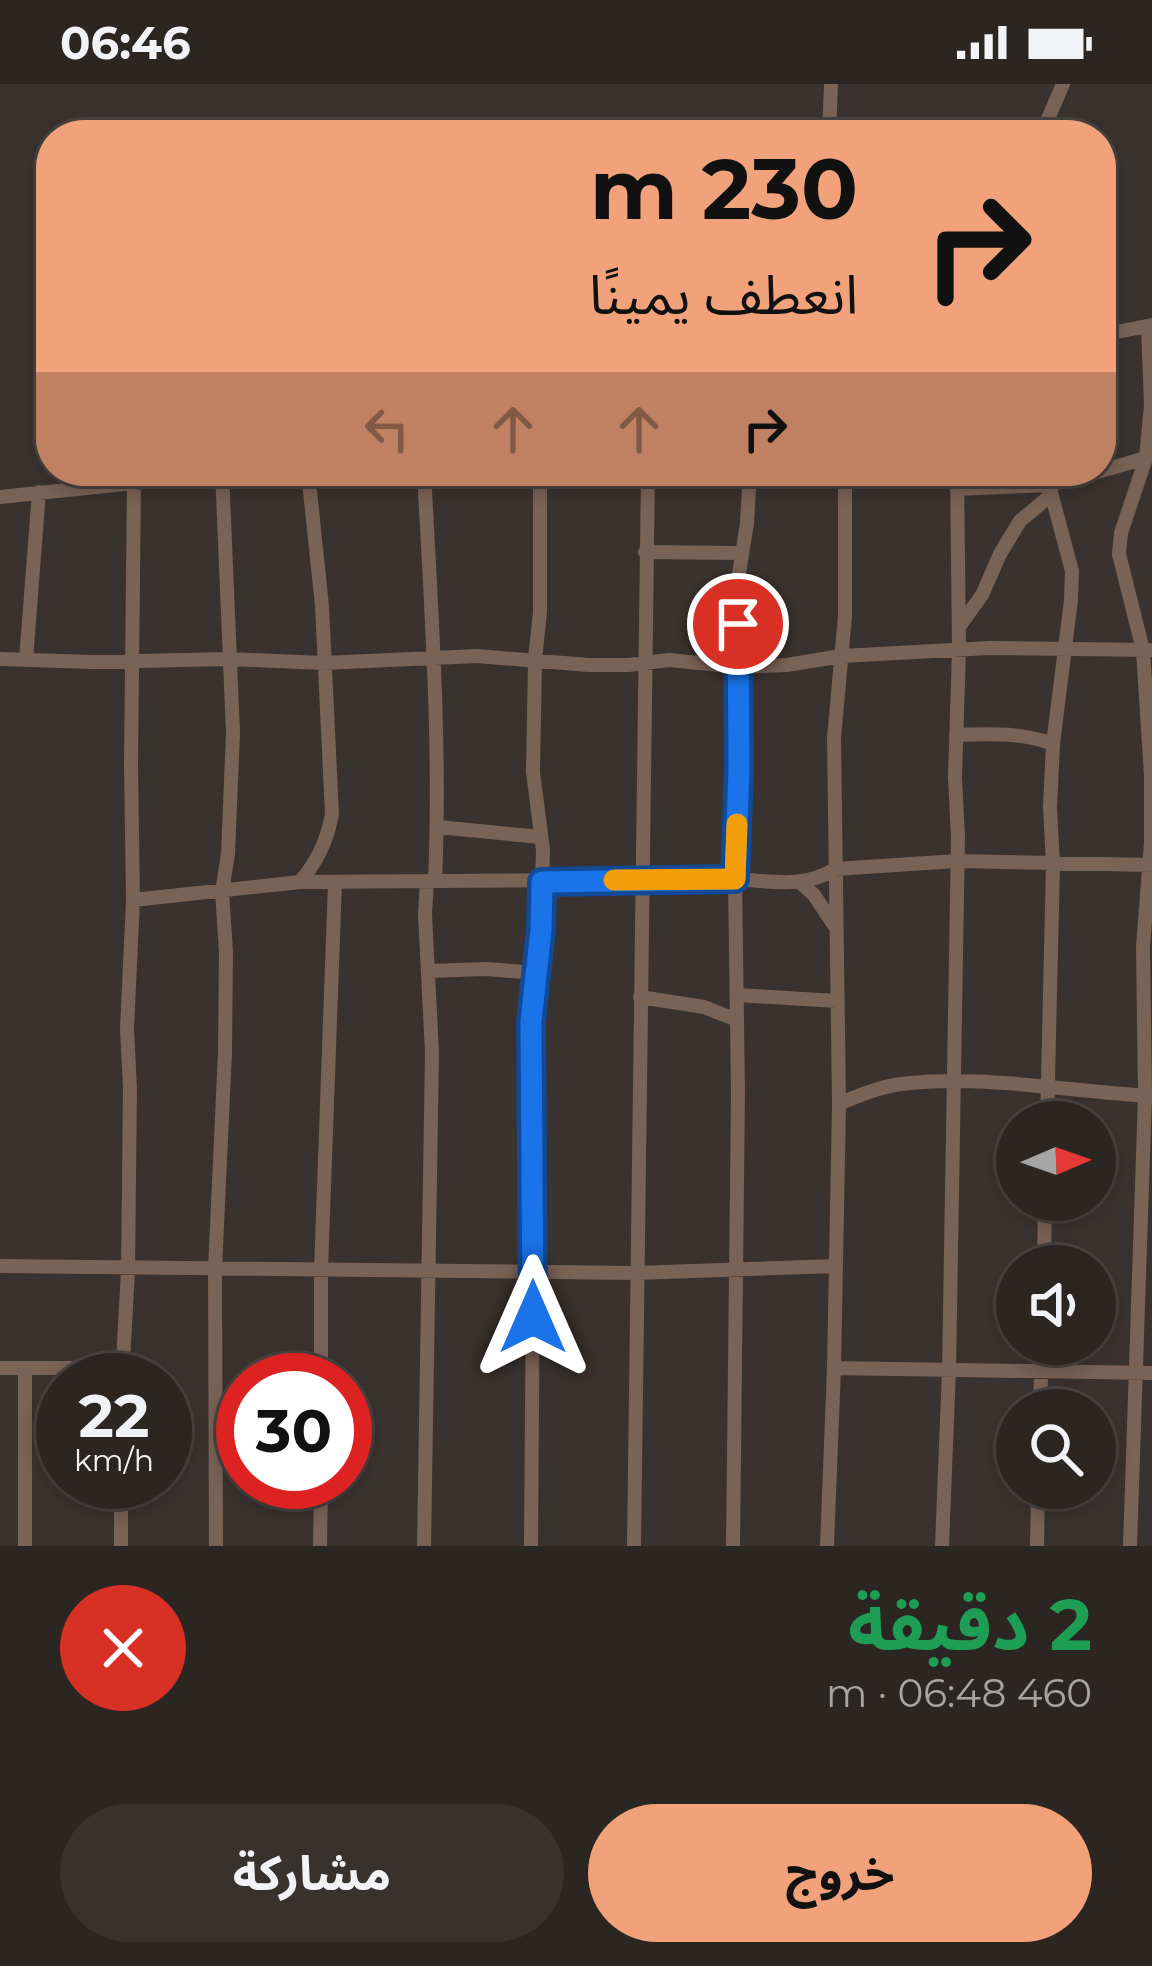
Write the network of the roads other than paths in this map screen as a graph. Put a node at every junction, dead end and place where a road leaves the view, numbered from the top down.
1 (831, 84) edge
2 (1063, 84) edge
3 (830, 120) edge
4 (1047, 120) edge
5 (1150, 326) edge
6 (1116, 332) edge
7 (1146, 458) junction
8 (1116, 467) edge
9 (102, 486) edge
10 (134, 486) edge
11 (223, 486) edge
12 (310, 486) edge
13 (425, 486) edge
14 (540, 486) edge
15 (647, 486) edge
16 (749, 486) edge
17 (845, 486) edge
18 (958, 486) edge
19 (1061, 486) edge
20 (958, 489) junction
21 (1050, 490) junction
22 (39, 492) junction
23 (0, 497) edge
24 (645, 552) junction
25 (740, 553) junction
26 (959, 627) junction
27 (959, 650) junction
28 (1065, 650) junction
29 (1148, 650) edge
30 (842, 656) junction
31 (434, 658) junction
32 (0, 659) edge
33 (132, 659) junction
34 (229, 659) junction
35 (26, 660) junction
36 (535, 660) junction
37 (324, 663) junction
38 (644, 663) junction
39 (739, 667) junction
40 (956, 735) junction
41 (1053, 744) junction
42 (438, 827) junction
43 (540, 837) junction
44 (957, 861) junction
45 (1054, 864) junction
46 (1150, 865) edge
47 (835, 869) junction
48 (735, 879) junction
49 (642, 880) junction
50 (431, 881) junction
51 (300, 882) junction
52 (335, 882) junction
53 (542, 882) junction
54 (801, 883) junction
55 (222, 891) junction
56 (133, 900) junction
57 (836, 928) junction
58 (428, 970) junction
59 (537, 974) junction
60 (737, 995) junction
61 (640, 997) junction
62 (837, 1001) junction
63 (737, 1020) junction
64 (952, 1083) junction
65 (1048, 1088) junction
66 (1148, 1095) edge
67 (1048, 1101) edge
68 (839, 1104) junction
69 (1146, 1225) edge
70 (0, 1266) edge
71 (836, 1266) junction
72 (215, 1269) junction
73 (128, 1270) junction
74 (321, 1270) junction
75 (735, 1270) junction
76 (428, 1271) junction
77 (533, 1271) junction
78 (636, 1273) junction
79 (123, 1353) edge
80 (321, 1353) edge
81 (1042, 1365) edge
82 (0, 1368) edge
83 (26, 1368) junction
84 (834, 1368) junction
85 (36, 1369) edge
86 (949, 1370) junction
87 (1042, 1371) junction
88 (1134, 1373) junction
89 (1152, 1373) edge
90 (1041, 1389) edge
91 (122, 1509) edge
92 (320, 1509) edge
93 (1038, 1509) edge
94 (25, 1546) edge
95 (121, 1546) edge
96 (216, 1546) edge
97 (320, 1546) edge
98 (424, 1546) edge
99 (530, 1546) edge
100 (634, 1546) edge
101 (733, 1546) edge
102 (827, 1546) edge
103 (942, 1546) edge
104 (1037, 1546) edge
105 (1130, 1546) edge

1 - 3 street
2 - 4 street
5 - 6 street
5 - 7 street
7 - 8 street
7 - 29 street
9 - 22 street
10 - 33 street
11 - 34 street
12 - 37 street
13 - 31 street
14 - 36 street
15 - 24 street
16 - 25 street
17 - 30 street
18 - 20 street
19 - 21 street
20 - 21 street
20 - 26 street
21 - 26 street
21 - 28 street
22 - 23 street
22 - 35 street
24 - 25 street
24 - 38 street
25 - 39 street
26 - 27 street
27 - 28 street
27 - 30 street
27 - 40 street
28 - 29 street
28 - 41 street
29 - 46 street
30 - 39 street
30 - 47 street
31 - 36 street
31 - 37 street
31 - 42 street
32 - 35 street
33 - 34 street
33 - 35 street
33 - 56 street
34 - 37 street
34 - 55 street
36 - 38 street
36 - 43 street
37 - 51 street
38 - 39 street
38 - 49 street
39 - 48 street
40 - 41 street
40 - 44 street
41 - 45 street
42 - 43 street
42 - 50 street
43 - 53 street
44 - 45 street
44 - 47 street
44 - 64 street
45 - 46 street
45 - 65 street
46 - 66 street
47 - 54 street
47 - 57 street
48 - 49 street
48 - 54 street
48 - 60 street
49 - 53 street
49 - 61 street
50 - 52 street
50 - 53 street
50 - 58 street
51 - 52 street
51 - 55 street
52 - 74 street
53 - 59 street
54 - 57 street
55 - 56 street
55 - 72 street
56 - 73 street
57 - 62 street
58 - 59 street
58 - 76 street
59 - 77 street
60 - 62 street
60 - 63 street
61 - 63 street
61 - 78 street
62 - 68 street
63 - 75 street
64 - 65 street
64 - 68 street
64 - 86 street
65 - 66 street
65 - 67 street
66 - 69 street
68 - 71 street
69 - 88 street
70 - 73 street
71 - 75 street
71 - 84 street
72 - 73 street
72 - 74 street
72 - 96 street
73 - 79 street
74 - 76 street
74 - 80 street
75 - 78 street
75 - 101 street
76 - 77 street
76 - 98 street
77 - 78 street
77 - 99 street
78 - 100 street
81 - 87 street
82 - 83 street
83 - 85 street
83 - 94 street
84 - 86 street
84 - 102 street
86 - 87 street
86 - 103 street
87 - 88 street
87 - 90 street
88 - 89 street
88 - 105 street
91 - 95 street
92 - 97 street
93 - 104 street

